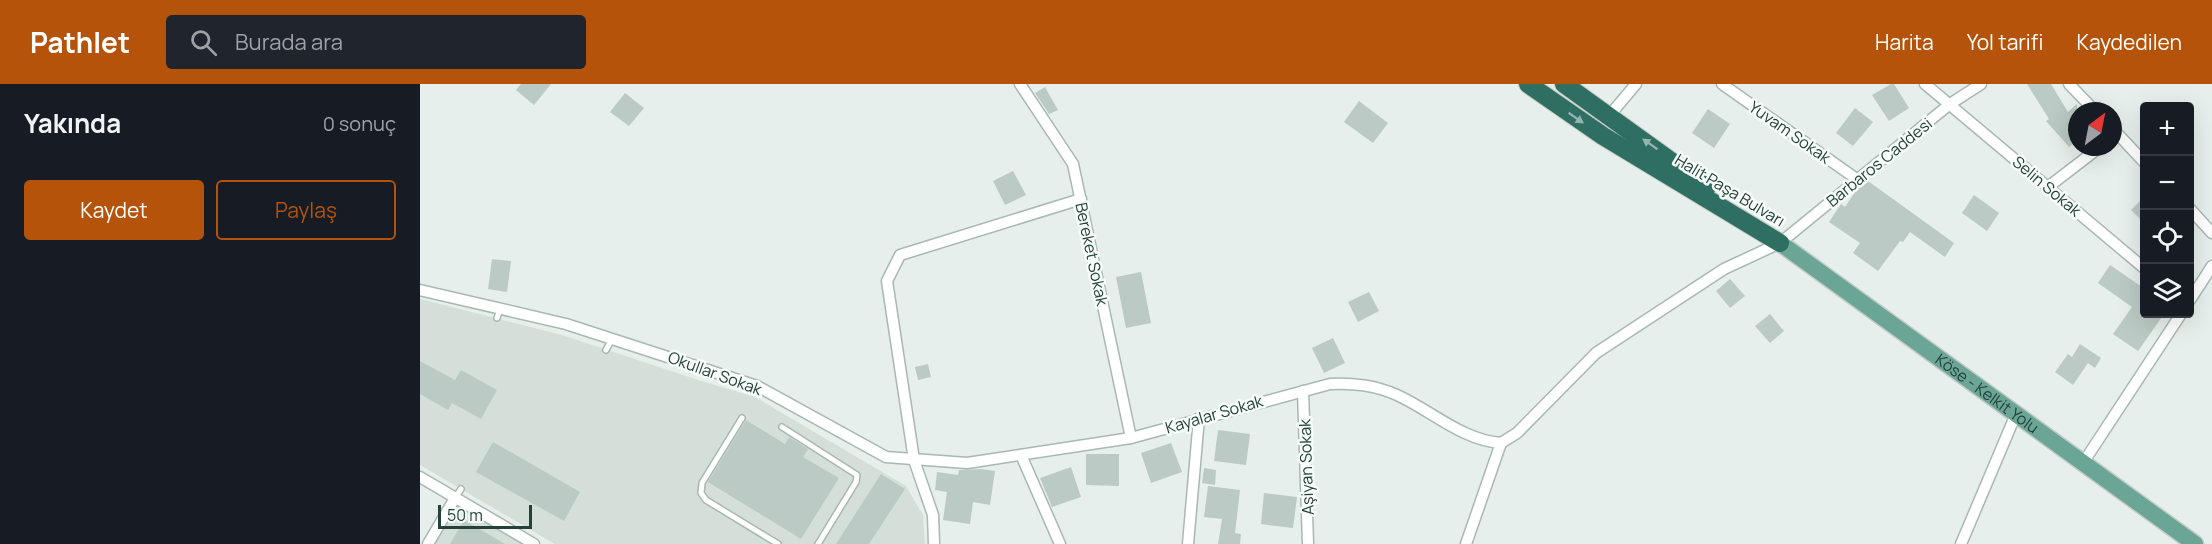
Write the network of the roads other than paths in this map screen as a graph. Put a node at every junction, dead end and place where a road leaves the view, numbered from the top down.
1 (1020, 84) edge
2 (1528, 84) edge
3 (1564, 84) edge
4 (1636, 84) edge
5 (1722, 84) edge
6 (1925, 84) edge
7 (1981, 84) edge
8 (2069, 84) edge
9 (2086, 102) edge
10 (1950, 104) junction
11 (1609, 116) junction
12 (2122, 141) edge
13 (2088, 156) edge
14 (2140, 157) edge
15 (1858, 180) junction
16 (2048, 187) junction
17 (1081, 199) junction
18 (2191, 210) edge
19 (2212, 232) edge
20 (1780, 243) junction
21 (2140, 264) edge
22 (2212, 266) edge
23 (420, 290) edge
24 (2194, 294) edge
25 (2178, 318) edge
26 (612, 339) junction
27 (606, 350) dead end
28 (1303, 391) junction
29 (2016, 414) junction
30 (742, 418) dead end
31 (1199, 418) junction
32 (782, 426) dead end
33 (1131, 438) junction
34 (1501, 443) junction
35 (1021, 455) junction
36 (914, 460) junction
37 (2083, 463) junction
38 (420, 477) edge
39 (458, 493) junction
40 (428, 544) edge
41 (534, 544) edge
42 (778, 544) edge
43 (818, 544) edge
44 (934, 544) edge
45 (1060, 544) edge
46 (1188, 544) edge
47 (1308, 544) edge
48 (1466, 544) edge
49 (1961, 544) edge
50 (2195, 544) edge

1 - 17 street, Bereket Sokak
2 -> 20 highway, Halit Paşa Bulvarı
3 - 11 highway, Halit Paşa Bulvarı
4 - 11 street
5 - 15 street, Yuvam Sokak
6 - 10 street, Selin Sokak
7 - 10 street, Barbaros Caddesi
8 - 9 street
10 - 15 street, Barbaros Caddesi
10 - 16 street, Selin Sokak
20 -> 11 highway, Halit Paşa Bulvarı
12 - 14 street
13 - 16 street
15 - 20 street, Barbaros Caddesi
16 - 21 street, Selin Sokak
17 - 33 street, Bereket Sokak
17 - 36 street
18 - 19 street
20 - 29 main road, Köse - Kelkit Yolu
20 - 34 street, Barbaros Caddesi
22 - 24 street
23 - 26 street, Okullar Sokak
25 - 37 street
26 - 27 lane
26 - 36 street, Okullar Sokak
28 - 31 street, Kayalar Sokak
28 - 34 street, Kayalar Sokak
28 - 47 street, Aşiyan Sokak
29 - 37 main road, Köse - Kelkit Yolu
29 - 49 street
30 - 42 lane
31 - 33 street, Kayalar Sokak
31 - 46 street
32 - 43 lane
33 - 35 street, Kayalar Sokak
34 - 48 street
35 - 36 street, Kayalar Sokak
35 - 45 street
36 - 44 street
37 - 50 main road, Köse - Kelkit Yolu
38 - 39 street
39 - 40 street
39 - 41 street

